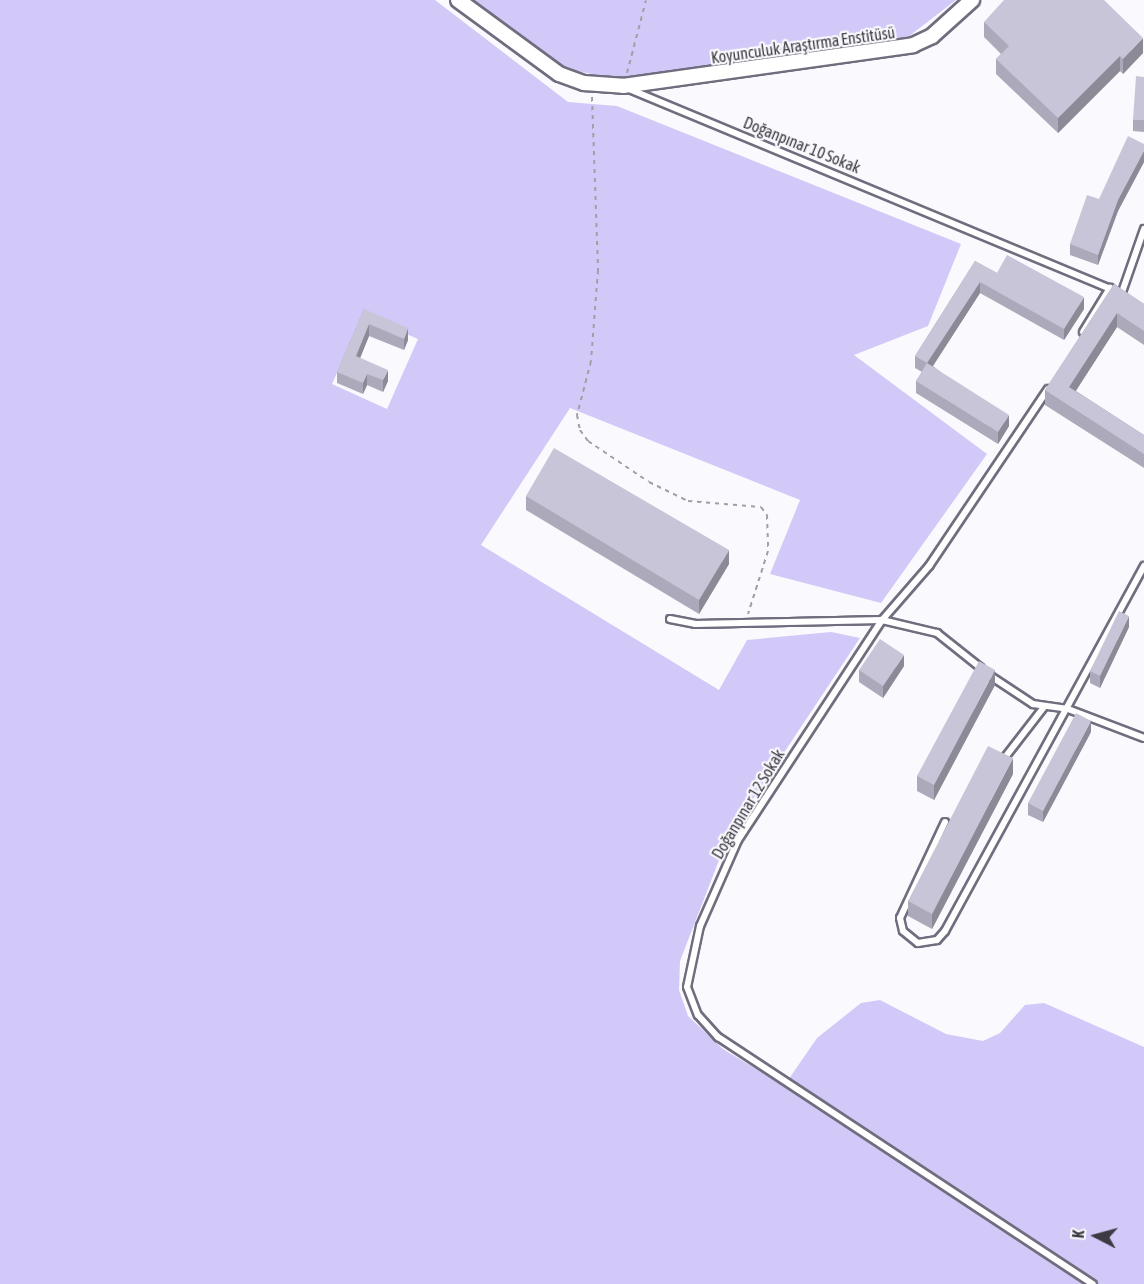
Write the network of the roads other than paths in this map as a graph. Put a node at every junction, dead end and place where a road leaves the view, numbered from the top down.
1 (458, 0) edge
2 (972, 0) edge
3 (623, 86) junction
4 (1144, 229) edge
5 (1110, 288) junction
6 (1121, 295) junction
7 (1129, 300) edge
8 (1080, 338) edge
9 (1055, 378) edge
10 (1144, 566) edge
11 (670, 619) dead end
12 (882, 620) junction
13 (1044, 707) junction
14 (1068, 709) junction
15 (1144, 738) edge
16 (1006, 756) edge
17 (945, 822) dead end
18 (1093, 1284) edge

1 - 3 street, Doğanpınar 10 Sokak
2 - 3 street, Koyunculuk Araştırma Enstitüsü
3 - 5 lane, Doğanpınar 10 Sokak
4 - 6 lane
5 - 6 lane, Doğanpınar 10 Sokak
5 - 8 lane
6 - 7 lane, Doğanpınar 10 Sokak
9 - 12 lane, Doğanpınar 12 Sokak
10 - 14 lane
11 - 12 lane
12 - 13 lane
12 - 18 lane, Doğanpınar 12 Sokak
13 - 14 lane
13 - 16 lane
14 - 15 lane
14 - 17 lane

